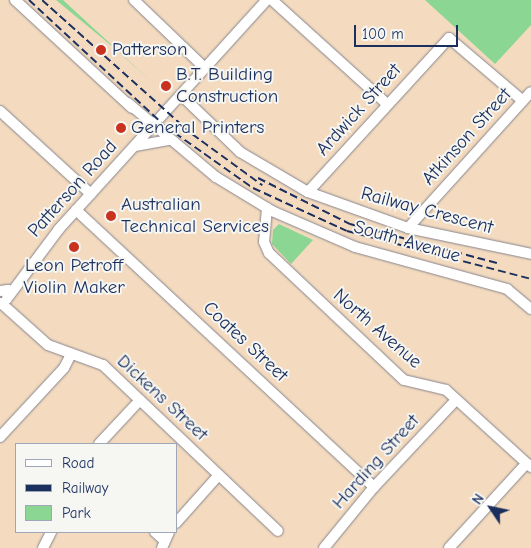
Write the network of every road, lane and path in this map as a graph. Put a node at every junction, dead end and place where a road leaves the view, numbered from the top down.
1 (15, 0) edge
2 (134, 0) edge
3 (267, 0) edge
4 (272, 0) edge
5 (207, 67) junction
6 (531, 92) edge
7 (179, 97) junction
8 (523, 102) junction
9 (387, 104) junction
10 (0, 111) edge
11 (153, 126) junction
12 (171, 141) junction
13 (135, 146) junction
14 (308, 192) junction
15 (91, 194) junction
16 (78, 208) junction
17 (270, 210) junction
18 (408, 228) junction
19 (530, 254) edge
20 (4, 296) edge
21 (531, 309) edge
22 (68, 353) junction
23 (140, 400) junction
24 (456, 400) junction
25 (0, 437) edge
26 (100, 443) edge
27 (529, 466) edge
28 (217, 477) junction
29 (374, 487) junction
30 (178, 521) edge
31 (278, 530) dead end
32 (51, 533) edge
33 (44, 548) edge
34 (324, 548) edge
35 (449, 548) edge

1 - 11 street
2 - 5 street
3 - 5 street, Patterson Road
4 - 9 street
5 - 7 street, Patterson Road
6 - 8 street, Atkinson Street
7 - 11 street, Patterson Road
7 - 14 street, Railway Crescent
8 - 9 street, Ardwick Street
8 - 18 street, Atkinson Street
9 - 14 street, Ardwick Street
10 - 15 street
11 - 12 street
11 - 13 street, Patterson Road
12 - 13 street
12 - 17 street
13 - 15 street, Patterson Road
14 - 18 street, Railway Crescent
15 - 16 street, Patterson Road
16 - 20 street, Patterson Road
16 - 29 street, Coates Street
17 - 21 street, South Avenue
17 - 24 street, North Avenue
18 - 19 street, Railway Crescent
20 - 22 street, Dickens Street
22 - 23 street, Dickens Street
22 - 25 street
23 - 26 street
23 - 28 street, Dickens Street
24 - 27 street, North Avenue
24 - 29 street, Harding Street
27 - 35 street
28 - 30 street
28 - 31 street, Dickens Street
29 - 34 street, Harding Street
32 - 33 street

